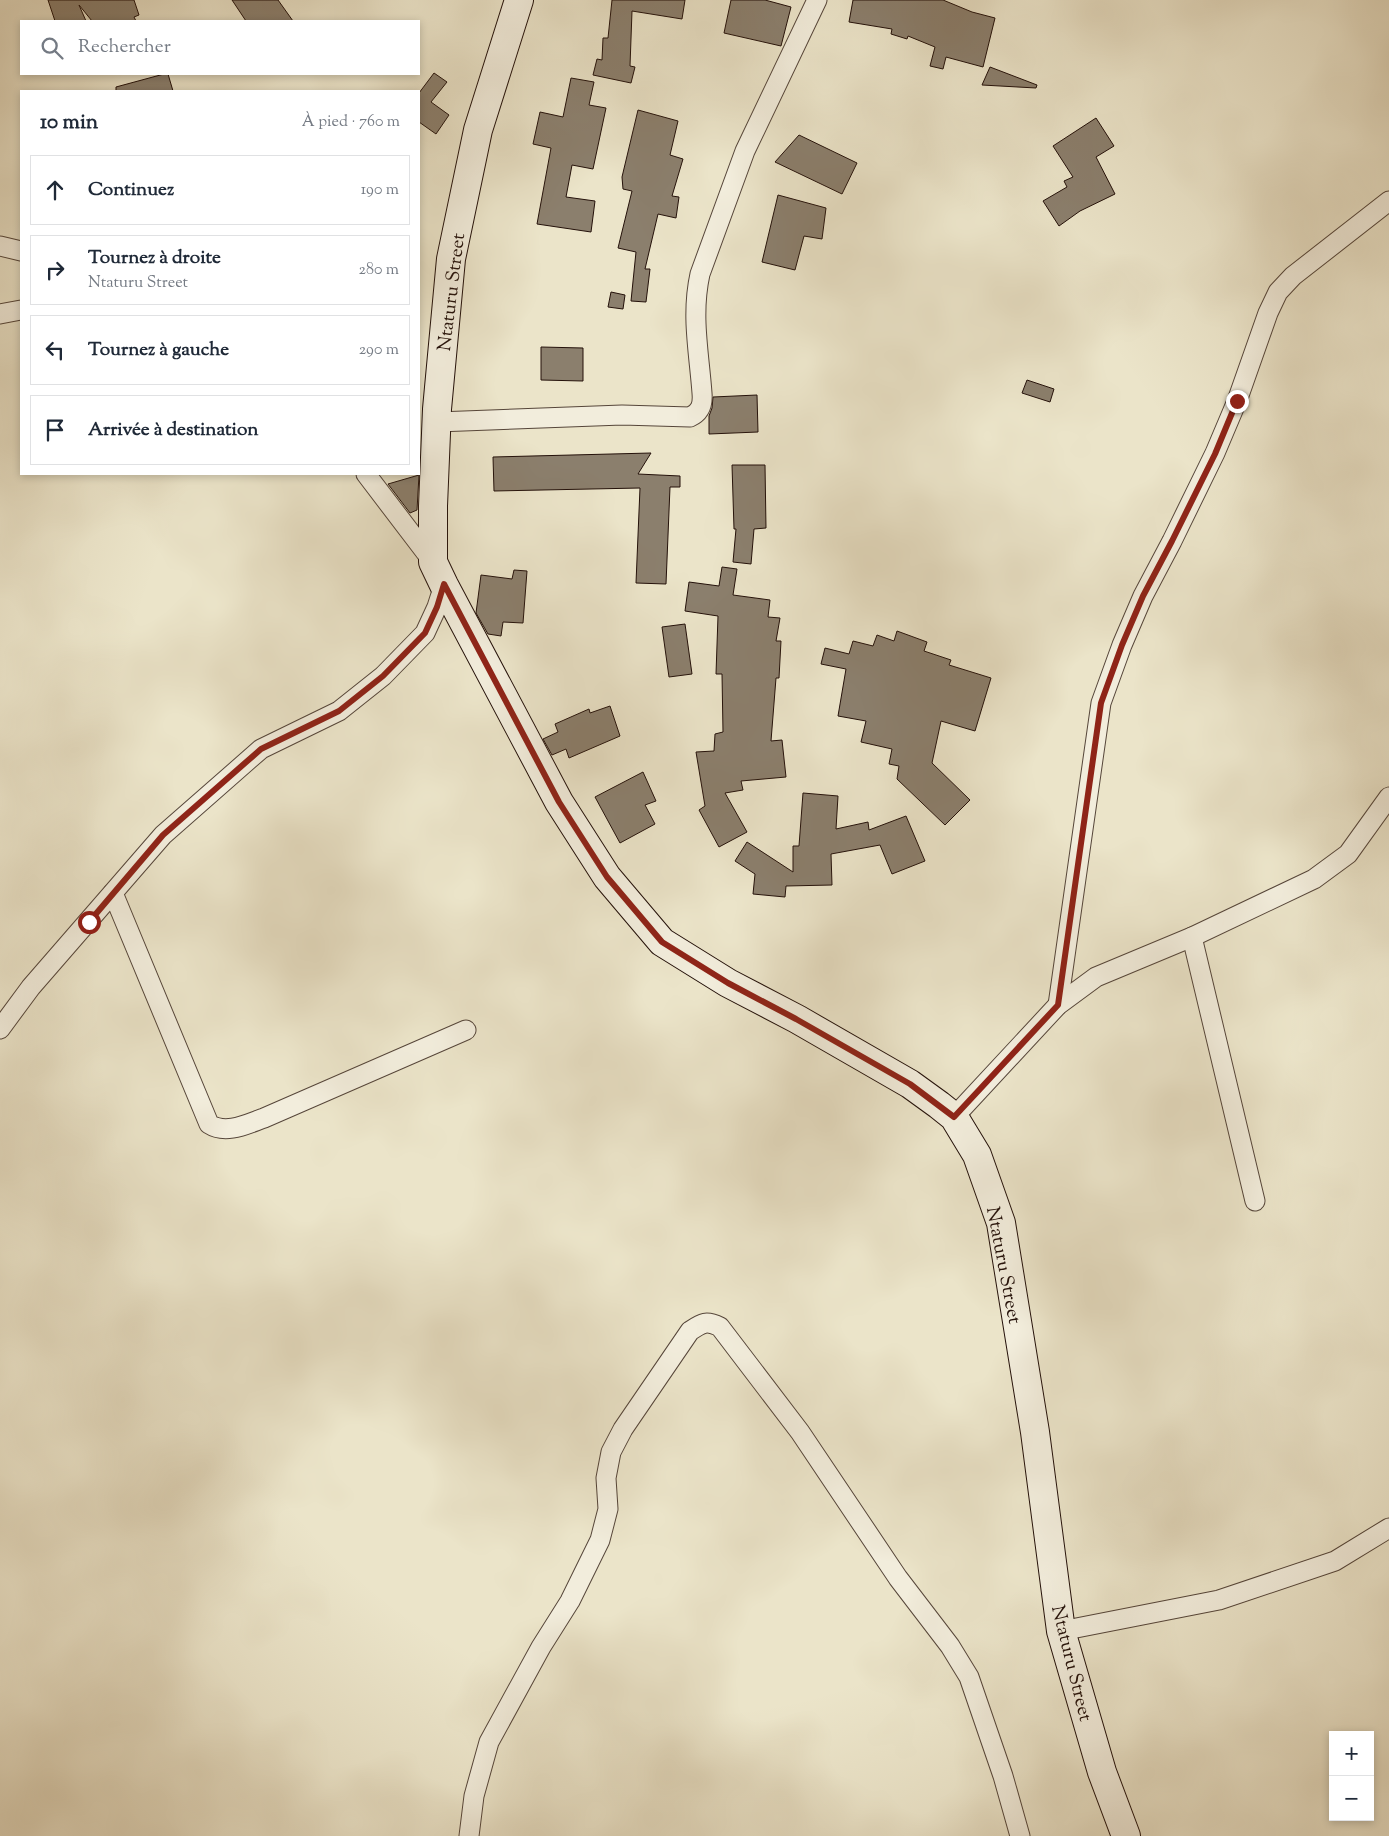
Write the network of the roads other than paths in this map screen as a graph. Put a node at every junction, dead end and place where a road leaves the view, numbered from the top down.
1 (519, 0) edge
2 (817, 0) edge
3 (1389, 201) edge
4 (0, 246) edge
5 (20, 251) edge
6 (20, 310) edge
7 (0, 314) edge
8 (437, 422) junction
9 (367, 475) edge
10 (439, 573) junction
11 (1389, 797) edge
12 (113, 894) junction
13 (1192, 937) junction
14 (1058, 1005) junction
15 (0, 1029) edge
16 (466, 1030) dead end
17 (954, 1117) junction
18 (1255, 1201) dead end
19 (1389, 1528) edge
20 (1062, 1631) junction
21 (469, 1836) edge
22 (1020, 1836) edge
23 (1126, 1836) edge

1 - 8 street, Ntaturu Street
2 - 8 street
3 - 14 street
4 - 5 street
6 - 7 street
8 - 10 street, Ntaturu Street
9 - 10 street
10 - 12 street
10 - 17 street, Ntaturu Street
11 - 13 street
12 - 15 street
12 - 16 street
13 - 14 street
13 - 18 street
14 - 17 street
17 - 20 street, Ntaturu Street
19 - 20 street
20 - 23 street, Ntaturu Street
21 - 22 street

